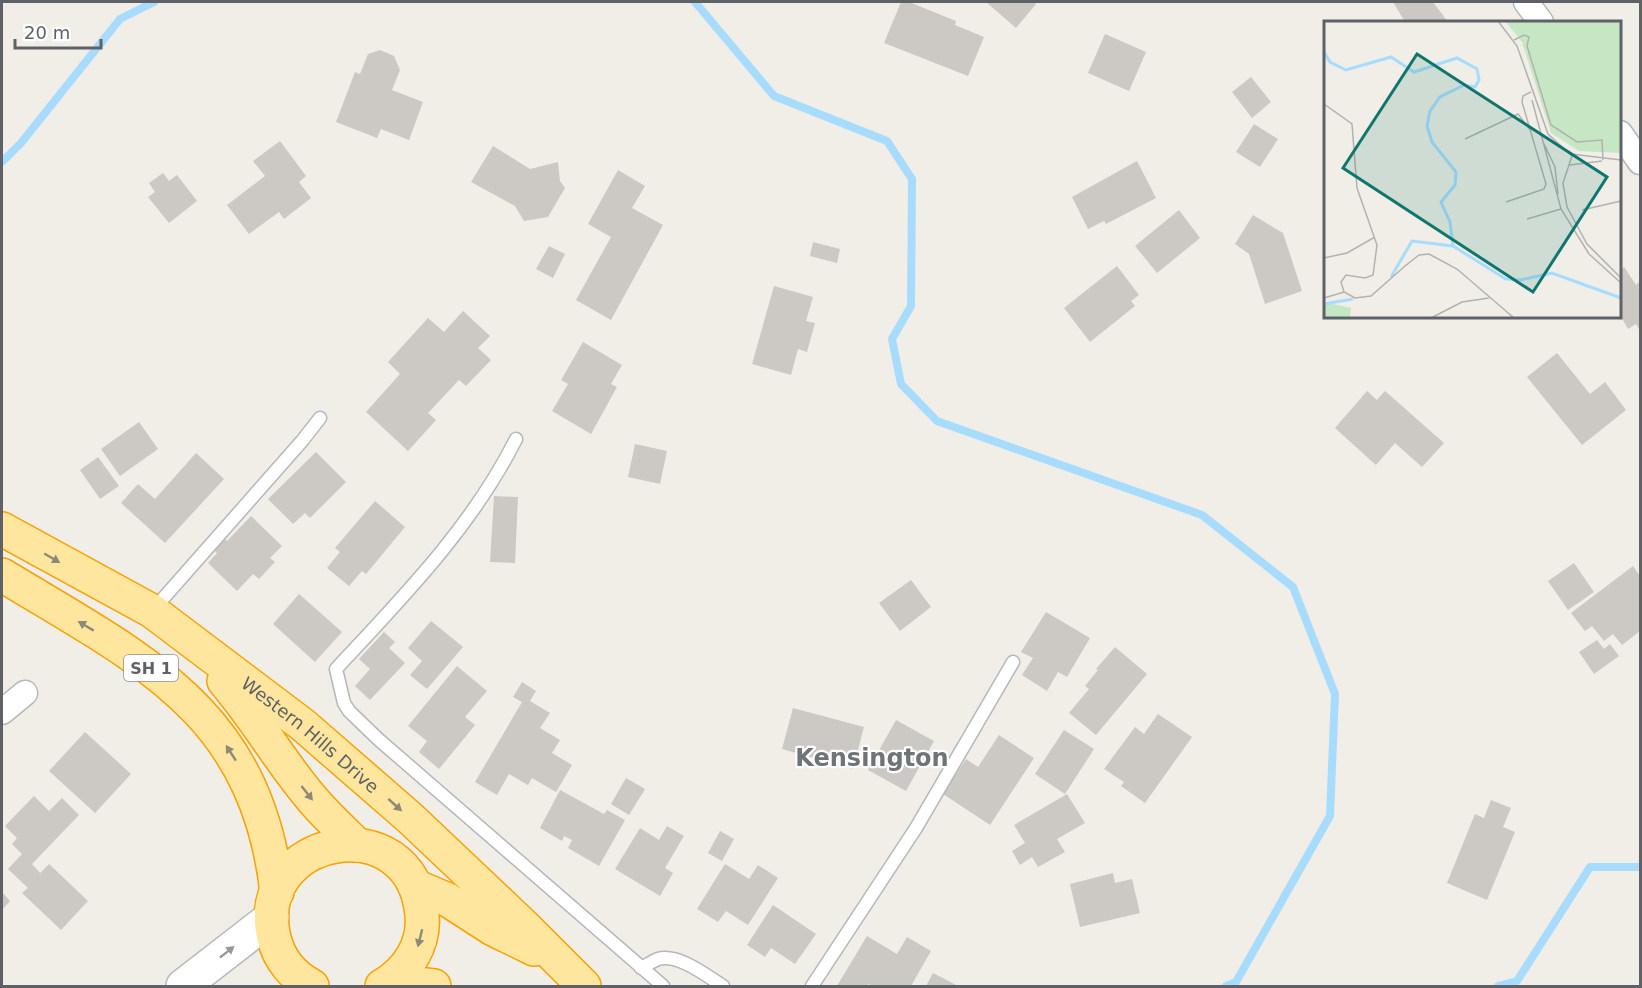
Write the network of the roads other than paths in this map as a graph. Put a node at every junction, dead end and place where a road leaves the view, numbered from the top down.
1 (1526, 2) edge
2 (1540, 21) edge
3 (1621, 134) edge
4 (1641, 162) edge
5 (320, 418) dead end
6 (516, 439) dead end
7 (2, 529) edge
8 (2, 575) edge
9 (152, 611) junction
10 (190, 640) junction
11 (1013, 662) dead end
12 (25, 693) dead end
13 (2, 712) edge
14 (357, 844) junction
15 (415, 886) junction
16 (274, 905) junction
17 (558, 961) junction
18 (641, 968) junction
19 (387, 984) edge
20 (309, 986) edge
21 (183, 987) edge
22 (434, 987) edge
23 (584, 987) edge
24 (663, 987) edge
25 (723, 987) edge
26 (812, 987) edge

1 - 2 street
3 - 4 street
5 - 9 lane
6 - 18 lane
7 -> 9 highway, Western Hills Drive / SH 1
16 -> 8 highway, SH 1
9 - 10 highway, Western Hills Drive / SH 1
10 -> 14 highway, SH 1
10 -> 17 highway, Western Hills Drive / SH 1
11 - 26 lane
12 - 13 street
14 - 15 highway, SH 1
14 - 16 highway
15 - 17 highway, SH 1
15 -> 19 highway
16 - 20 highway, SH 1
21 -> 16 main road
17 - 23 highway, Western Hills Drive / SH 1
18 - 24 lane
18 - 25 lane
19 - 22 highway

